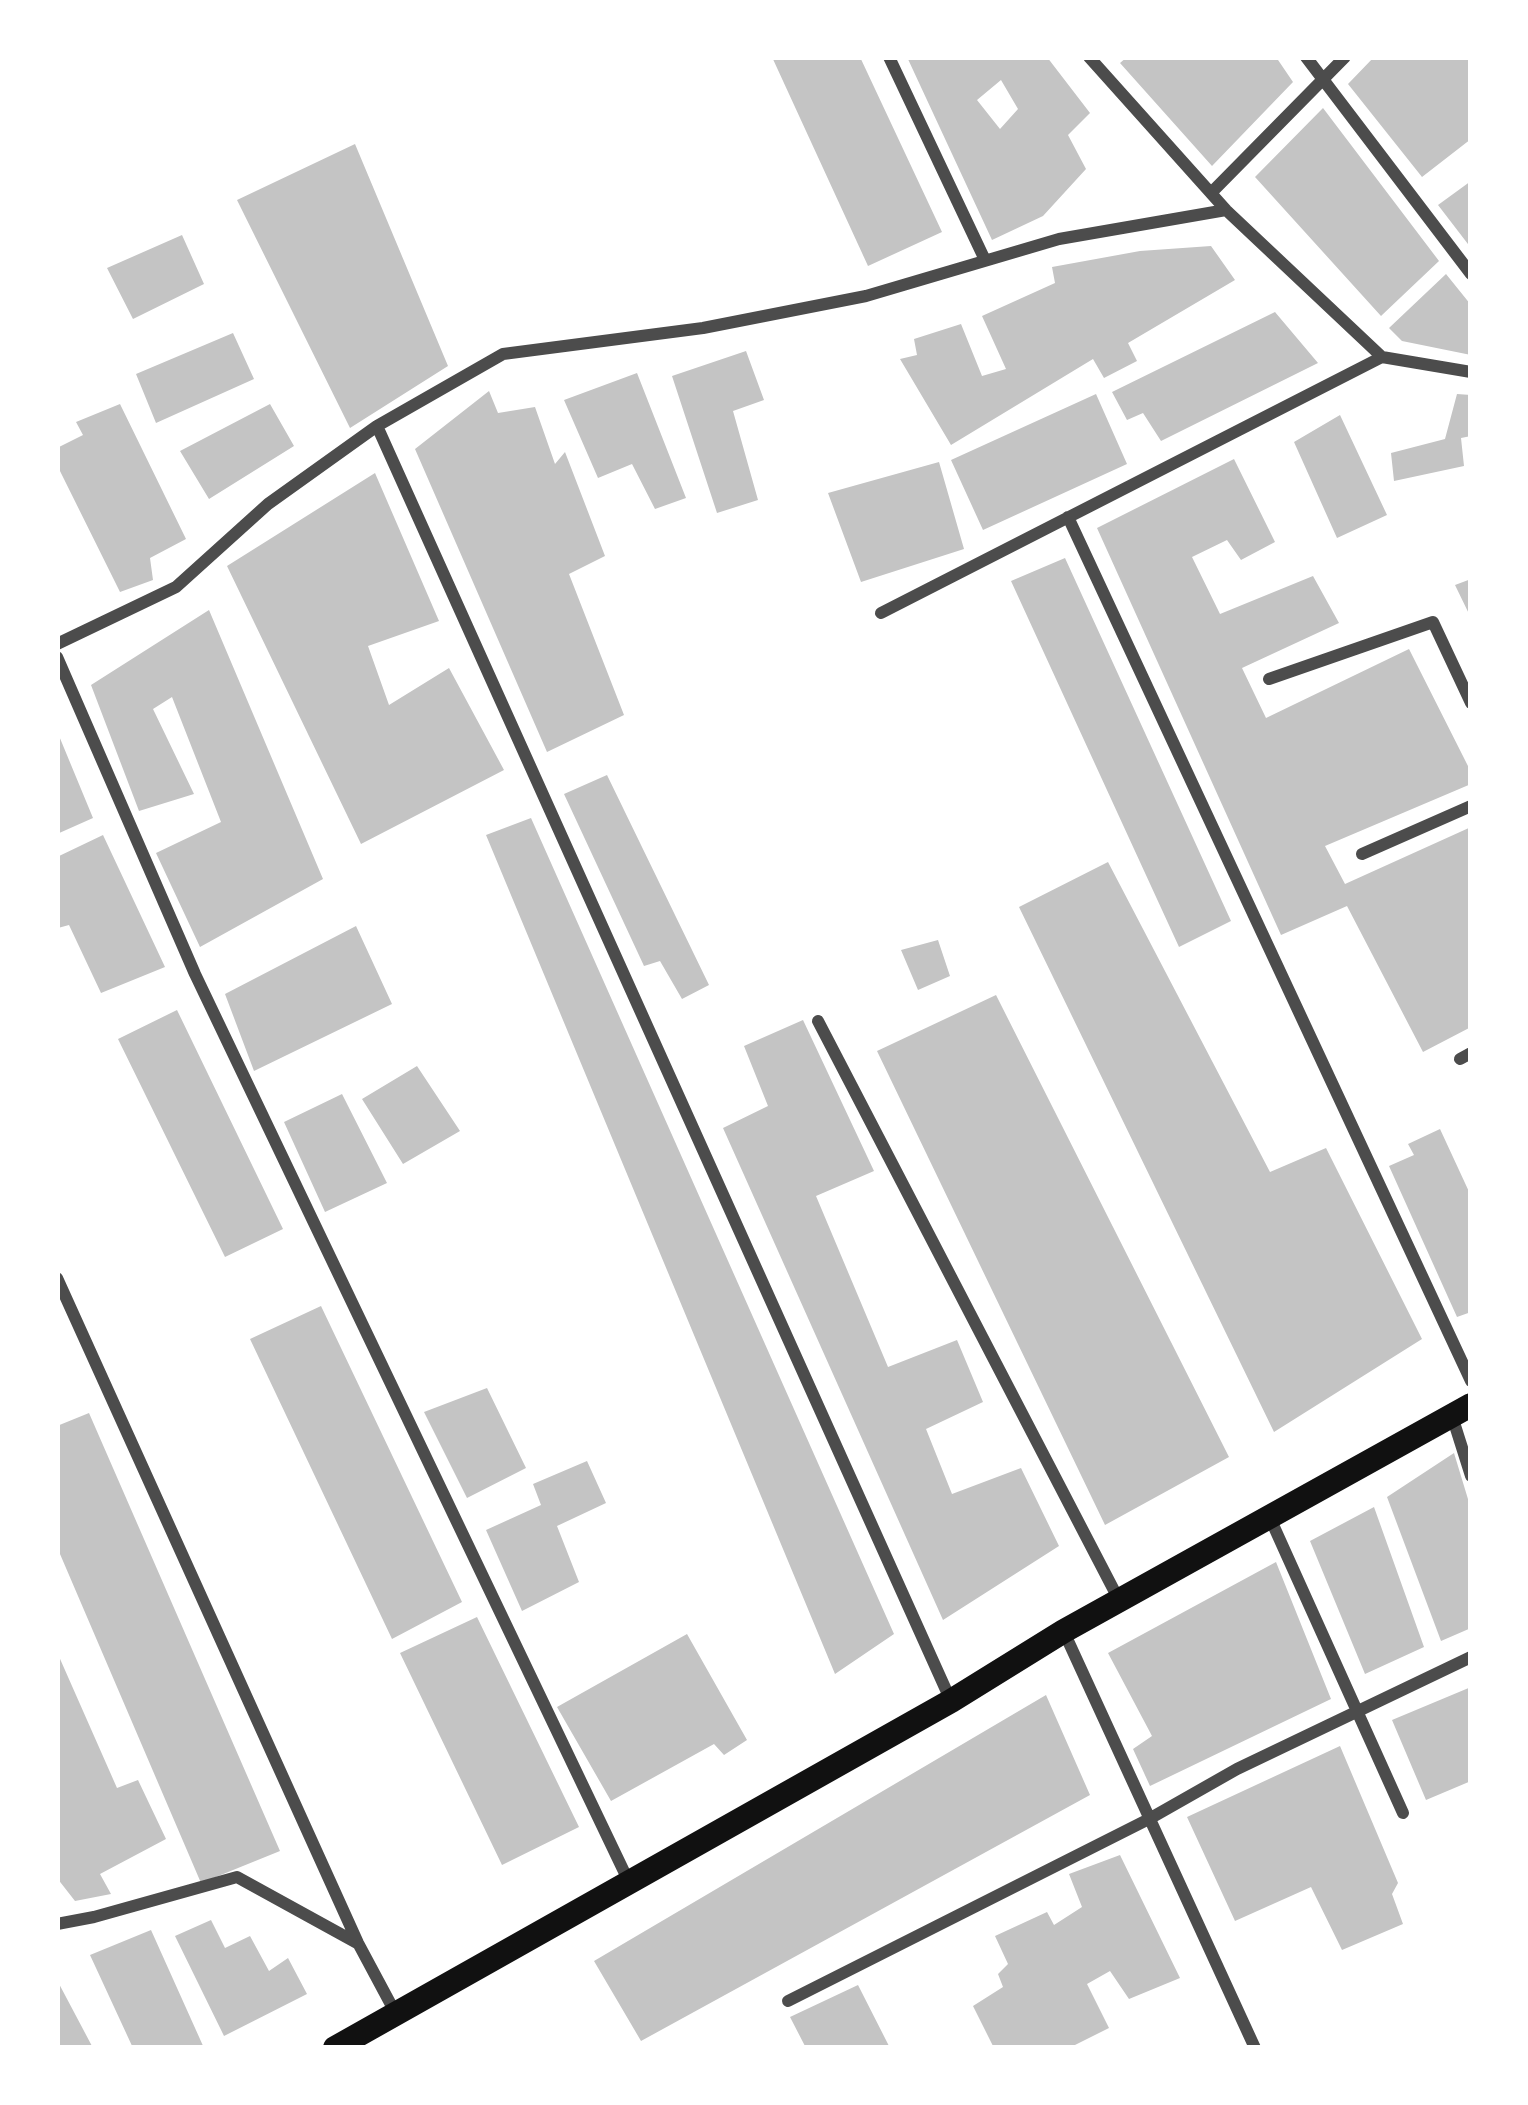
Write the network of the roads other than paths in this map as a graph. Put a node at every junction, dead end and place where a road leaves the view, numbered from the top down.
1 (889, 57) edge
2 (1089, 57) edge
3 (1306, 57) edge
4 (1345, 57) edge
5 (1322, 78) junction
6 (1210, 193) junction
7 (1226, 210) junction
8 (985, 260) junction
9 (1471, 274) edge
10 (1382, 356) junction
11 (1471, 372) edge
12 (376, 426) junction
13 (1069, 517) junction
14 (881, 613) dead end
15 (57, 644) edge
16 (57, 657) edge
17 (1269, 679) dead end
18 (1471, 704) edge
19 (1471, 806) edge
20 (1362, 854) dead end
21 (818, 1021) dead end
22 (57, 1278) edge
23 (1471, 1381) edge
24 (1461, 1411) edge
25 (1471, 1476) edge
26 (1269, 1517) junction
27 (1120, 1600) junction
28 (1064, 1631) junction
29 (1471, 1657) edge
30 (951, 1701) junction
31 (1357, 1711) junction
32 (1402, 1813) dead end
33 (1149, 1819) junction
34 (629, 1882) junction
35 (57, 1924) edge
36 (358, 1943) junction
37 (788, 2001) dead end
38 (395, 2014) junction
39 (335, 2048) edge
40 (1255, 2048) edge

1 - 8 street
2 - 6 street
3 - 5 street
4 - 5 street
5 - 6 street
5 - 9 street
6 - 7 street
7 - 8 street
7 - 10 street
8 - 12 street
10 - 11 street
10 - 13 street
12 - 15 street
12 - 30 street
13 - 14 street
13 - 23 street
16 - 34 street
17 - 18 street
19 - 20 street
21 - 27 street
22 - 36 street
24 - 25 street
24 - 26 main road
26 - 27 main road
26 - 31 street
27 - 28 main road
28 - 30 main road
28 - 33 street
29 - 31 street
30 - 34 main road
31 - 32 street
31 - 33 street
33 - 37 street
33 - 40 street
34 - 38 main road
35 - 36 street
36 - 38 street
38 - 39 main road

